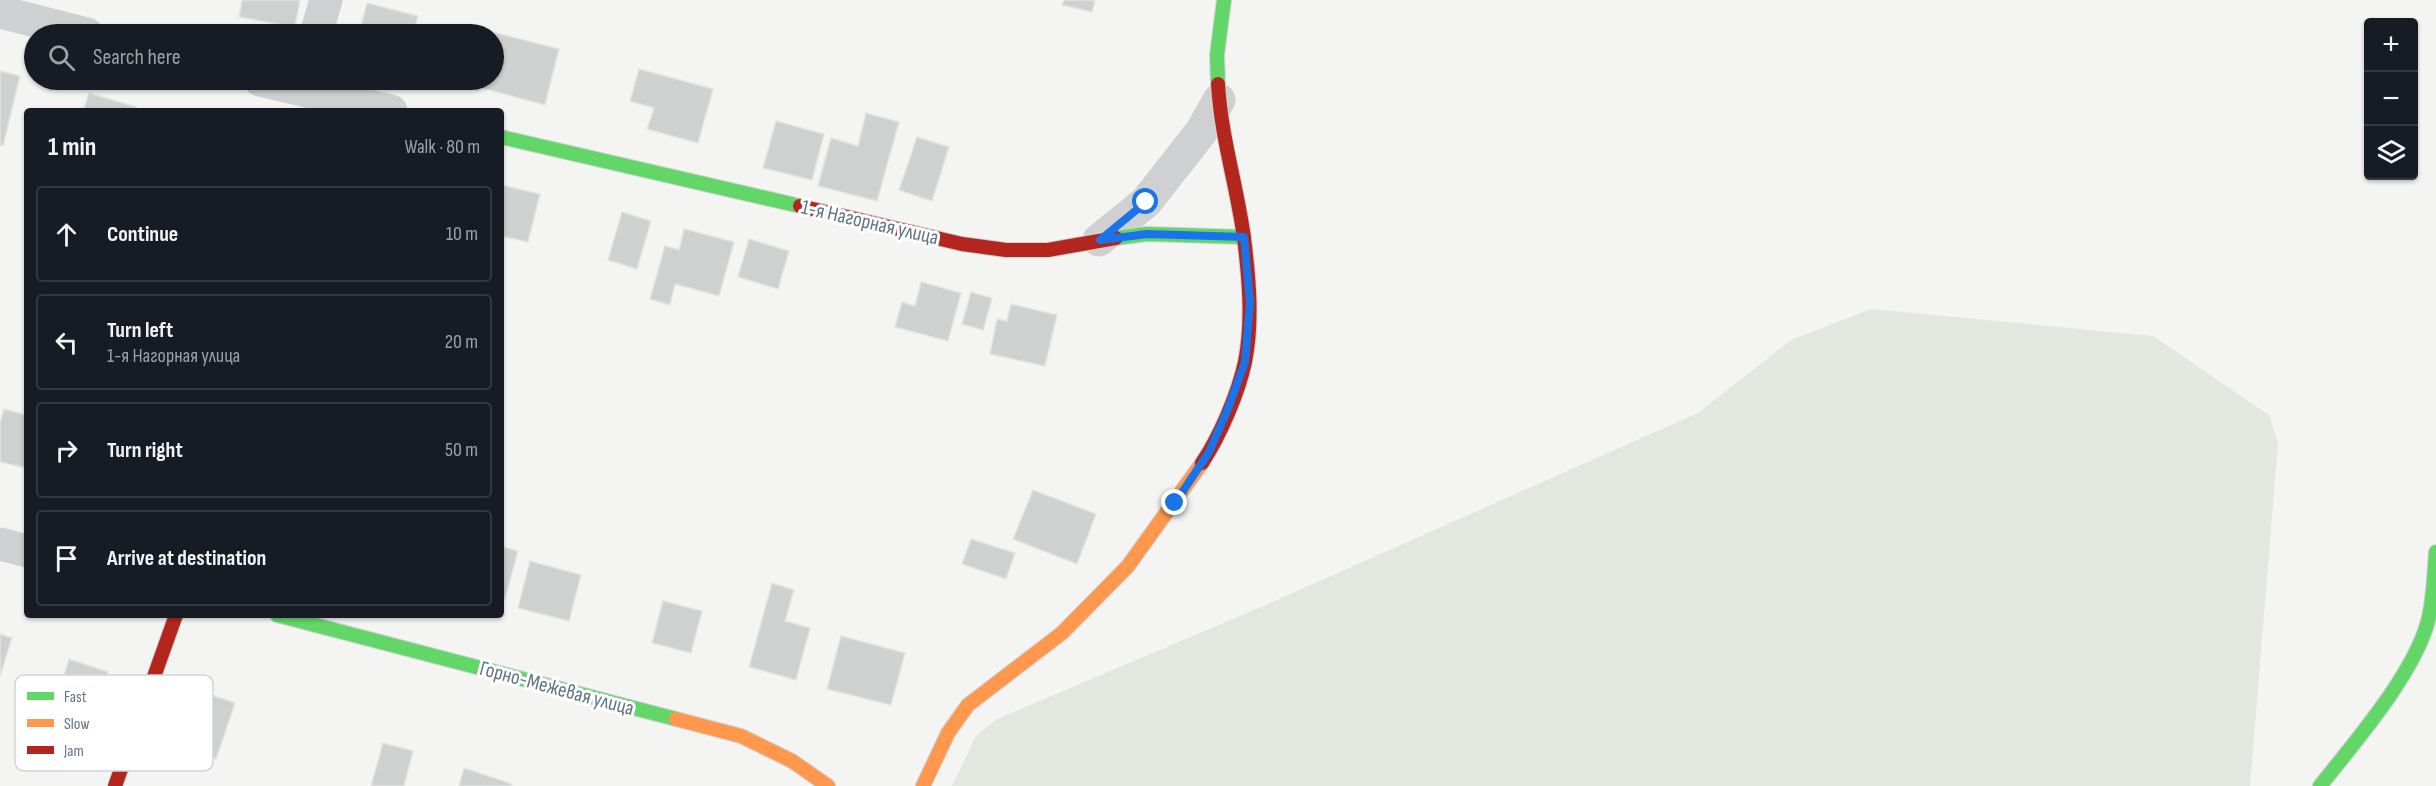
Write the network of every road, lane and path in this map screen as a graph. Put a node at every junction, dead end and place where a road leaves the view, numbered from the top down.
1 (326, 0) edge
2 (1224, 0) edge
3 (0, 12) edge
4 (47, 24) edge
5 (319, 24) edge
6 (299, 93) edge
7 (1219, 100) junction
8 (376, 108) edge
9 (504, 138) edge
10 (1244, 237) junction
11 (1100, 240) junction
12 (0, 544) edge
13 (24, 550) edge
14 (2436, 552) edge
15 (176, 618) edge
16 (289, 618) edge
17 (156, 675) edge
18 (121, 771) edge
19 (116, 786) edge
20 (828, 786) edge
21 (923, 786) edge
22 (2319, 786) edge

1 - 5 street
2 - 7 street
3 - 4 street
6 - 8 street
7 - 10 street
7 - 11 street
9 - 11 street, 1-я Нагорная улица
10 - 11 street, 1-я Нагорная улица
10 - 21 street
12 - 13 street
14 - 22 street
15 - 17 street
16 - 20 street, Горно-Межевая улица
18 - 19 street

